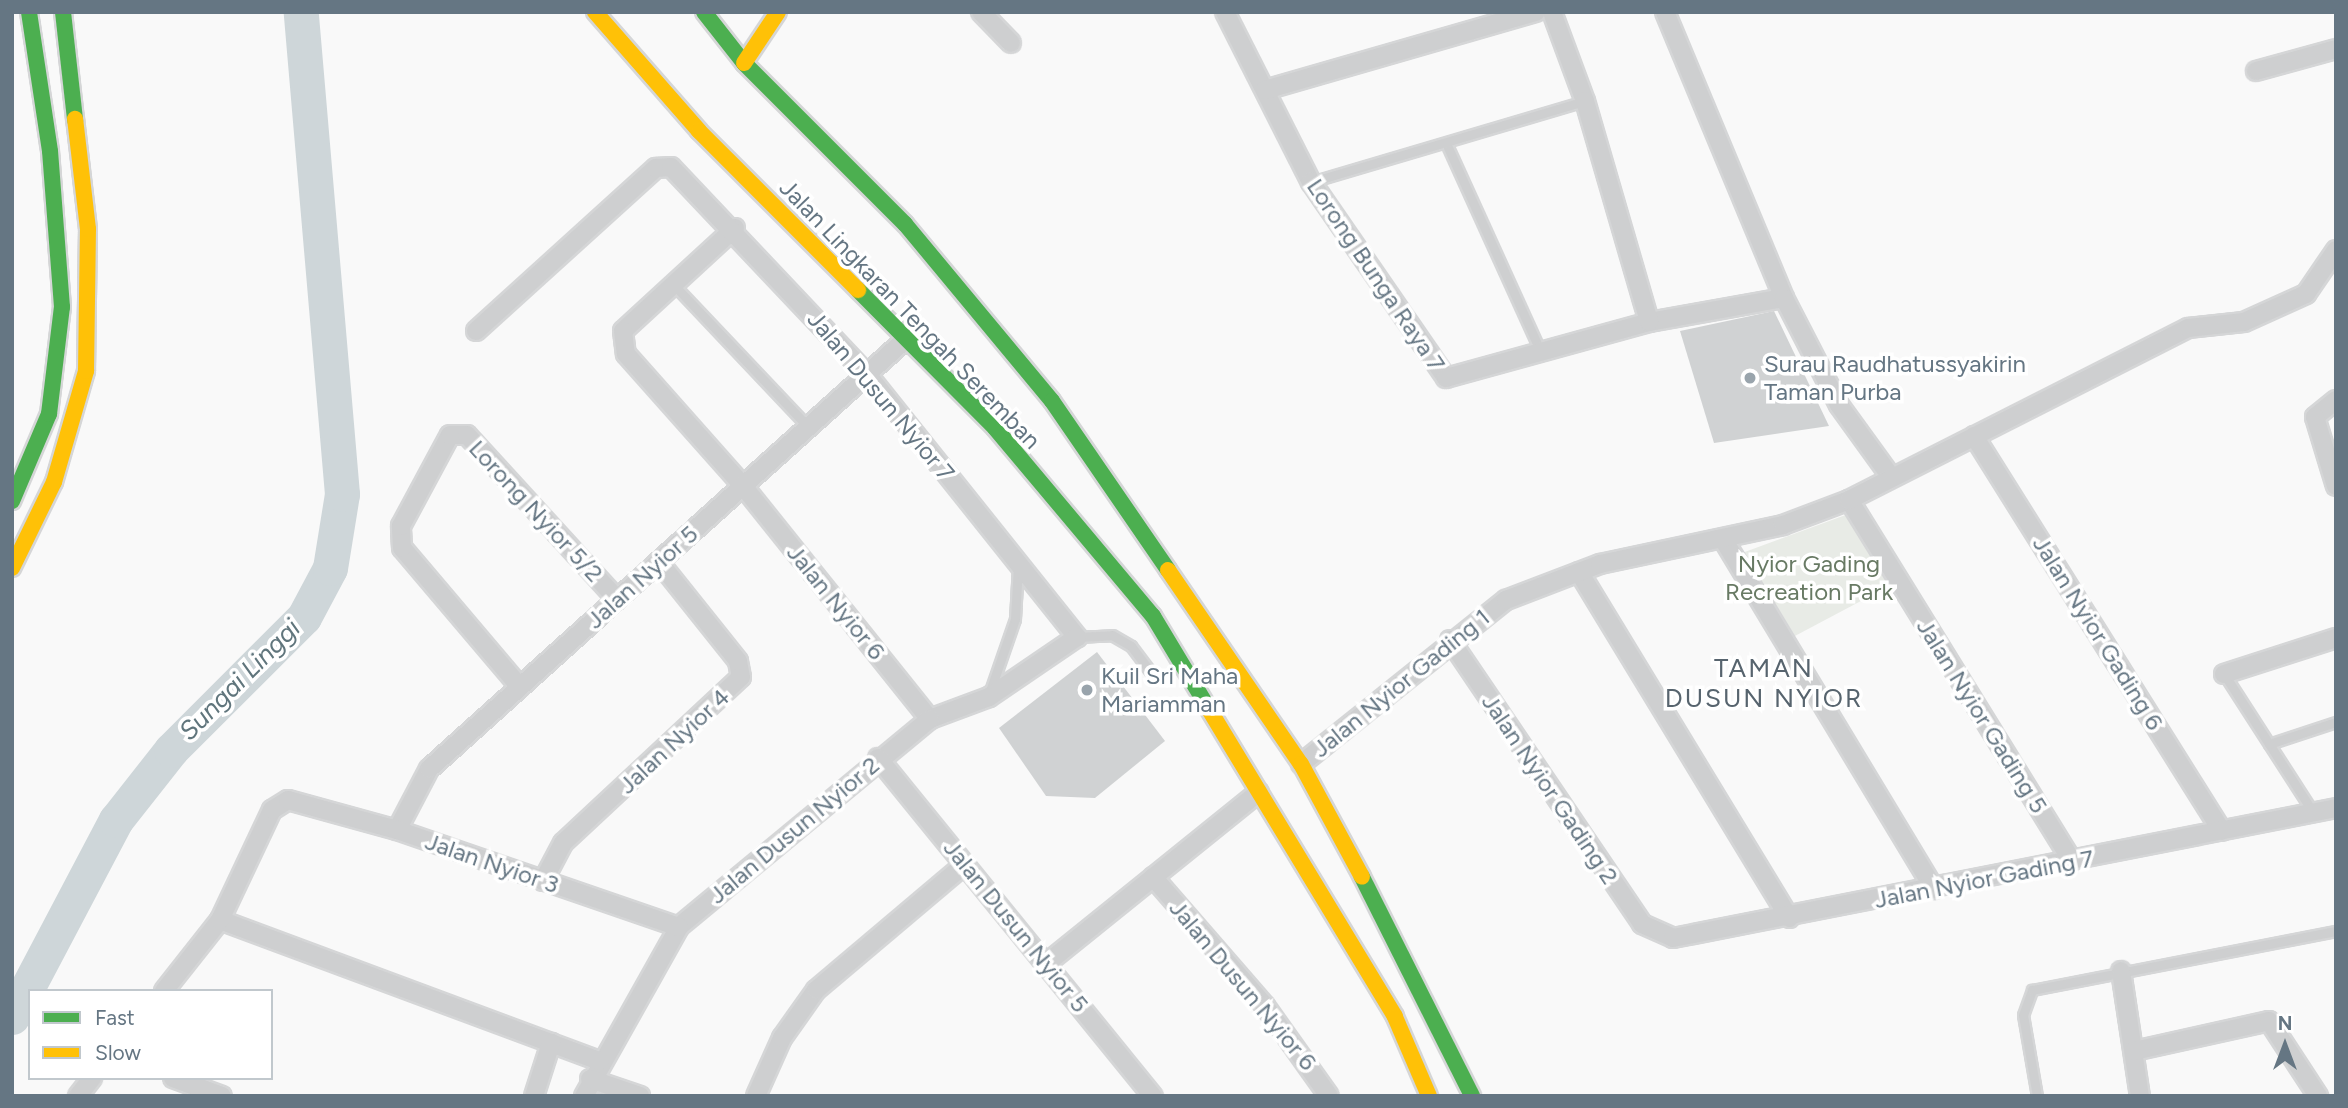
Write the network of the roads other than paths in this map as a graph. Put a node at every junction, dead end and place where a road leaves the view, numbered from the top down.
1 (29, 12) edge
2 (63, 12) edge
3 (595, 12) edge
4 (704, 12) edge
5 (778, 12) edge
6 (981, 12) edge
7 (1225, 12) edge
8 (1536, 12) edge
9 (1552, 12) edge
10 (1665, 12) edge
11 (1506, 15) edge
12 (1012, 43) dead end
13 (2336, 49) edge
14 (744, 63) junction
15 (2256, 71) dead end
16 (1265, 90) junction
17 (1585, 101) junction
18 (1446, 143) junction
19 (1311, 182) junction
20 (735, 228) junction
21 (2336, 250) edge
22 (673, 284) junction
23 (1784, 298) junction
24 (1649, 322) junction
25 (476, 331) dead end
26 (906, 338) junction
27 (1541, 352) junction
28 (867, 374) junction
29 (2336, 400) edge
30 (808, 427) junction
31 (1974, 436) junction
32 (1889, 474) junction
33 (743, 486) junction
34 (2336, 486) edge
35 (1849, 500) junction
36 (12, 501) edge
37 (1723, 539) junction
38 (659, 562) junction
39 (1018, 564) junction
40 (12, 568) edge
41 (1579, 572) junction
42 (617, 599) junction
43 (1077, 637) junction
44 (2336, 638) edge
45 (1450, 640) junction
46 (1150, 671) dead end
47 (2224, 674) joint
48 (520, 687) junction
49 (989, 696) junction
50 (930, 719) junction
51 (2336, 722) edge
52 (2269, 744) junction
53 (878, 758) junction
54 (1301, 764) junction
55 (1259, 792) junction
56 (2336, 808) edge
57 (2313, 812) junction
58 (397, 830) junction
59 (2222, 831) junction
60 (2072, 861) junction
61 (965, 864) junction
62 (1153, 877) junction
63 (543, 881) junction
64 (1934, 889) junction
65 (1789, 918) junction
66 (220, 920) junction
67 (679, 927) junction
68 (2336, 931) edge
69 (1654, 934) joint
70 (1046, 963) junction
71 (2121, 971) junction
72 (165, 989) edge
73 (551, 1043) junction
74 (2134, 1051) junction
75 (600, 1061) junction
76 (90, 1080) edge
77 (178, 1080) edge
78 (587, 1087) edge
79 (78, 1096) edge
80 (222, 1096) edge
81 (534, 1096) edge
82 (640, 1096) edge
83 (756, 1096) edge
84 (1153, 1096) edge
85 (1329, 1096) edge
86 (1429, 1096) edge
87 (1472, 1096) edge
88 (2037, 1096) edge
89 (2140, 1096) edge
90 (2318, 1096) edge

1 - 36 main road
2 - 40 main road
3 - 26 main road, Jalan Lingkaran Tengah Seremban
4 - 14 main road, Jalan Lingkaran Tengah Seremban
5 - 14 main road
6 - 12 street
7 - 16 street, Lorong Bunga Raya 7
8 - 11 street
9 - 17 street
10 - 23 street
11 - 16 street
13 - 15 street
14 - 54 main road, Jalan Lingkaran Tengah Seremban
16 - 19 street, Lorong Bunga Raya 7
17 - 18 lane
17 - 24 street
18 - 19 lane
18 - 27 lane
19 - 27 street, Lorong Bunga Raya 7
20 - 22 street
20 - 25 street, Jalan Dusun Nyior 7
20 - 28 street, Jalan Dusun Nyior 7
21 - 31 street, Jalan Nyior Gading 1
22 - 30 lane
22 - 33 street, Jalan Nyior 6
23 - 24 street, Lorong Bunga Raya 7
23 - 32 street
24 - 27 street, Lorong Bunga Raya 7
26 - 28 street, Jalan Nyior 5
26 - 55 main road, Jalan Lingkaran Tengah Seremban
28 - 30 street, Jalan Nyior 5
28 - 39 street, Jalan Dusun Nyior 7
29 - 34 street
30 - 33 street, Jalan Nyior 5
31 - 32 street, Jalan Nyior Gading 1
31 - 59 street, Jalan Nyior Gading 6
32 - 35 street, Jalan Nyior Gading 1
33 - 38 street, Jalan Nyior 5
33 - 50 street, Jalan Nyior 6
35 - 37 street, Jalan Nyior Gading 1
35 - 60 street, Jalan Nyior Gading 5
37 - 41 street, Jalan Nyior Gading 1
37 - 64 street
38 - 42 street, Jalan Nyior 5
38 - 63 street, Jalan Nyior 4
39 - 43 street, Jalan Dusun Nyior 7
39 - 49 lane
41 - 45 street, Jalan Nyior Gading 1
41 - 65 street
42 - 48 street, Jalan Nyior 5
42 - 48 street, Lorong Nyior 5/2
43 - 46 lane
43 - 49 street, Jalan Dusun Nyior 2
44 - 47 street
45 - 54 street, Jalan Nyior Gading 1
45 - 69 street, Jalan Nyior Gading 2
47 - 52 lane
48 - 58 street, Jalan Nyior 5
49 - 50 street, Jalan Dusun Nyior 2
50 - 53 street, Jalan Dusun Nyior 2
51 - 52 lane
52 - 57 lane
53 - 61 street, Jalan Dusun Nyior 5
53 - 67 street, Jalan Dusun Nyior 2
54 - 87 main road, Jalan Lingkaran Tengah Seremban
55 - 62 street
55 - 86 main road, Jalan Lingkaran Tengah Seremban
56 - 57 street, Jalan Nyior Gading 7
57 - 59 street, Jalan Nyior Gading 7
58 - 63 street, Jalan Nyior 3
58 - 66 street, Jalan Nyior 3
59 - 60 street, Jalan Nyior Gading 7
60 - 64 street, Jalan Nyior Gading 7
61 - 70 street, Jalan Dusun Nyior 5
61 - 83 street
62 - 70 street
62 - 85 street, Jalan Dusun Nyior 6
63 - 67 street, Jalan Nyior 3
64 - 65 street, Jalan Nyior Gading 7
65 - 69 street, Jalan Nyior Gading 7
66 - 72 street
66 - 73 street
67 - 75 street, Jalan Dusun Nyior 2
68 - 71 lane
70 - 84 street, Jalan Dusun Nyior 5
71 - 74 street
71 - 88 lane
73 - 75 street
73 - 81 street
74 - 89 street
74 - 90 street
75 - 78 street, Jalan Dusun Nyior 2
76 - 79 street
77 - 80 street
78 - 82 street

